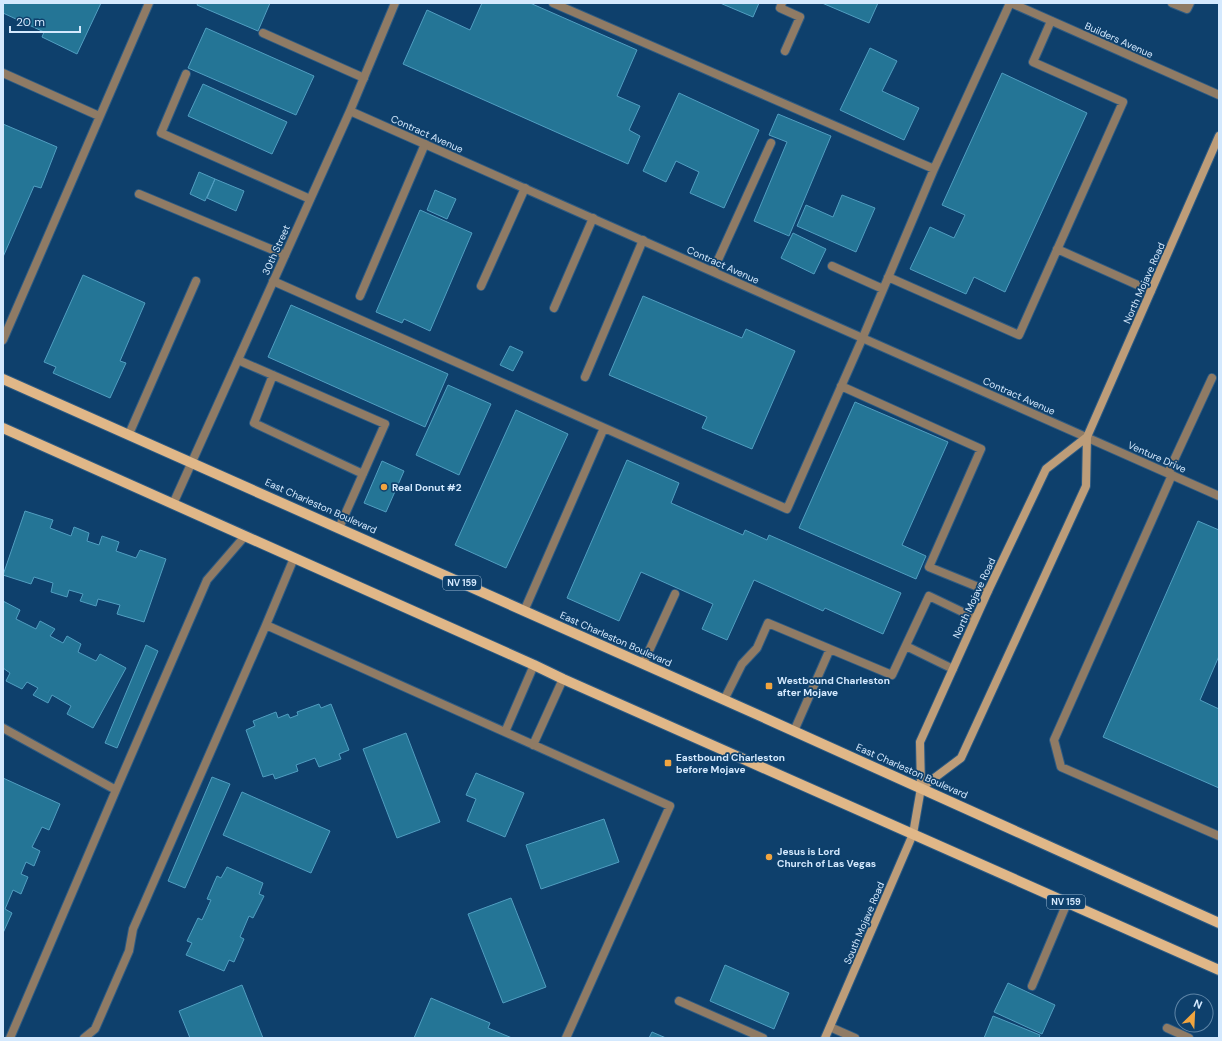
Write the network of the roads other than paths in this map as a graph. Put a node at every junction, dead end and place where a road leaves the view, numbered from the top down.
1 (149, 3) edge
2 (395, 3) edge
3 (552, 3) edge
4 (782, 3) edge
5 (1011, 3) edge
6 (1172, 3) edge
7 (1190, 3) edge
8 (1051, 21) junction
9 (263, 33) dead end
10 (785, 51) dead end
11 (3, 73) edge
12 (186, 74) dead end
13 (364, 78) junction
14 (1219, 95) edge
15 (350, 111) junction
16 (99, 116) junction
17 (1219, 136) edge
18 (771, 143) dead end
19 (425, 144) junction
20 (934, 169) junction
21 (525, 188) junction
22 (139, 194) dead end
23 (310, 199) junction
24 (593, 218) junction
25 (643, 240) junction
26 (1058, 249) junction
27 (285, 255) junction
28 (832, 266) dead end
29 (713, 271) junction
30 (888, 277) junction
31 (196, 281) dead end
32 (273, 281) junction
33 (481, 286) dead end
34 (883, 289) junction
35 (1151, 291) junction
36 (360, 296) dead end
37 (554, 308) dead end
38 (863, 338) junction
39 (3, 340) edge
40 (238, 360) junction
41 (273, 375) junction
42 (585, 377) dead end
43 (1212, 378) dead end
44 (3, 379) edge
45 (841, 386) junction
46 (3, 428) edge
47 (604, 428) junction
48 (129, 434) junction
49 (1087, 437) junction
50 (191, 462) junction
51 (363, 474) junction
52 (1170, 474) junction
53 (1219, 496) edge
54 (173, 504) junction
55 (339, 528) junction
56 (245, 536) junction
57 (294, 558) junction
58 (988, 591) junction
59 (675, 594) dead end
60 (524, 611) junction
61 (975, 618) junction
62 (266, 625) junction
63 (906, 646) junction
64 (830, 649) junction
65 (644, 664) junction
66 (534, 665) junction
67 (953, 669) junction
68 (563, 679) junction
69 (724, 700) junction
70 (3, 728) edge
71 (794, 731) junction
72 (505, 732) junction
73 (533, 745) junction
74 (921, 788) junction
75 (116, 790) junction
76 (916, 814) joint
77 (913, 834) junction
78 (1219, 836) edge
79 (1067, 903) junction
80 (1219, 923) edge
81 (1219, 970) edge
82 (1032, 986) dead end
83 (679, 1001) dead end
84 (830, 1027) junction
85 (1167, 1028) dead end
86 (10, 1038) edge
87 (84, 1038) edge
88 (566, 1038) edge
89 (763, 1038) edge
90 (825, 1038) edge
91 (855, 1038) edge
92 (1189, 1038) edge

1 - 16 street
2 - 13 street, 30th Street
3 - 20 street
4 - 10 street
5 - 8 street, Builders Avenue
5 - 20 street
6 - 7 street
8 - 14 street, Builders Avenue
8 - 26 street
9 - 13 street
11 - 16 street
12 - 23 street
13 - 15 street, 30th Street
15 - 19 street, Contract Avenue
15 - 23 street, 30th Street
16 - 39 street
17 - 35 street, North Mojave Road
18 - 29 street
19 - 21 street, Contract Avenue
19 - 36 street
20 - 30 street
21 - 24 street, Contract Avenue
21 - 33 street
22 - 27 street
23 - 27 street, 30th Street
24 - 25 street, Contract Avenue
24 - 37 street
25 - 29 street, Contract Avenue
25 - 42 street
26 - 30 street
26 - 35 street
27 - 32 street, 30th Street
28 - 34 street
29 - 38 street, Contract Avenue
30 - 34 street
31 - 48 street
32 - 40 street, 30th Street
32 - 47 street
34 - 38 street
35 - 49 street, North Mojave Road
38 - 45 street
38 - 49 street, Contract Avenue
40 - 41 street
40 - 50 street, 30th Street
41 - 51 street
41 - 51 street
43 - 52 street
44 - 48 main road, East Charleston Boulevard / NV 159
45 - 47 street
45 - 58 street
46 - 54 main road, NV 159
47 - 60 street
48 - 50 main road, East Charleston Boulevard / NV 159
49 - 52 street, Venture Drive
49 - 58 street, North Mojave Road
49 - 74 street, North Mojave Road
50 - 54 street, 30th Street
50 - 55 main road, East Charleston Boulevard / NV 159
51 - 55 street
52 - 53 street, Venture Drive
52 - 78 street
54 - 56 main road, NV 159
55 - 60 main road, East Charleston Boulevard / NV 159
56 - 57 main road, NV 159
56 - 75 street
57 - 62 street
57 - 66 main road, NV 159
58 - 61 street, North Mojave Road
59 - 65 street
60 - 65 main road, East Charleston Boulevard / NV 159
61 - 63 street
61 - 67 street, North Mojave Road
62 - 72 street
62 - 87 street
63 - 64 street
63 - 67 street
64 - 69 street
64 - 71 street
65 - 69 main road, East Charleston Boulevard / NV 159
66 - 68 main road, NV 159
66 - 72 street
67 - 74 street, North Mojave Road
68 - 73 street
68 - 77 main road, NV 159
69 - 71 main road, East Charleston Boulevard / NV 159
70 - 75 street
71 - 74 main road, East Charleston Boulevard / NV 159
72 - 73 street
73 - 88 street
74 - 76 street, North Mojave Road
74 - 80 main road, East Charleston Boulevard / NV 159
75 - 86 street
76 - 77 street, South Mojave Road
77 - 79 main road, NV 159
77 - 84 street, South Mojave Road
79 - 81 main road, NV 159
79 - 82 street
83 - 89 street
84 - 90 street, South Mojave Road
84 - 91 street
85 - 92 street

